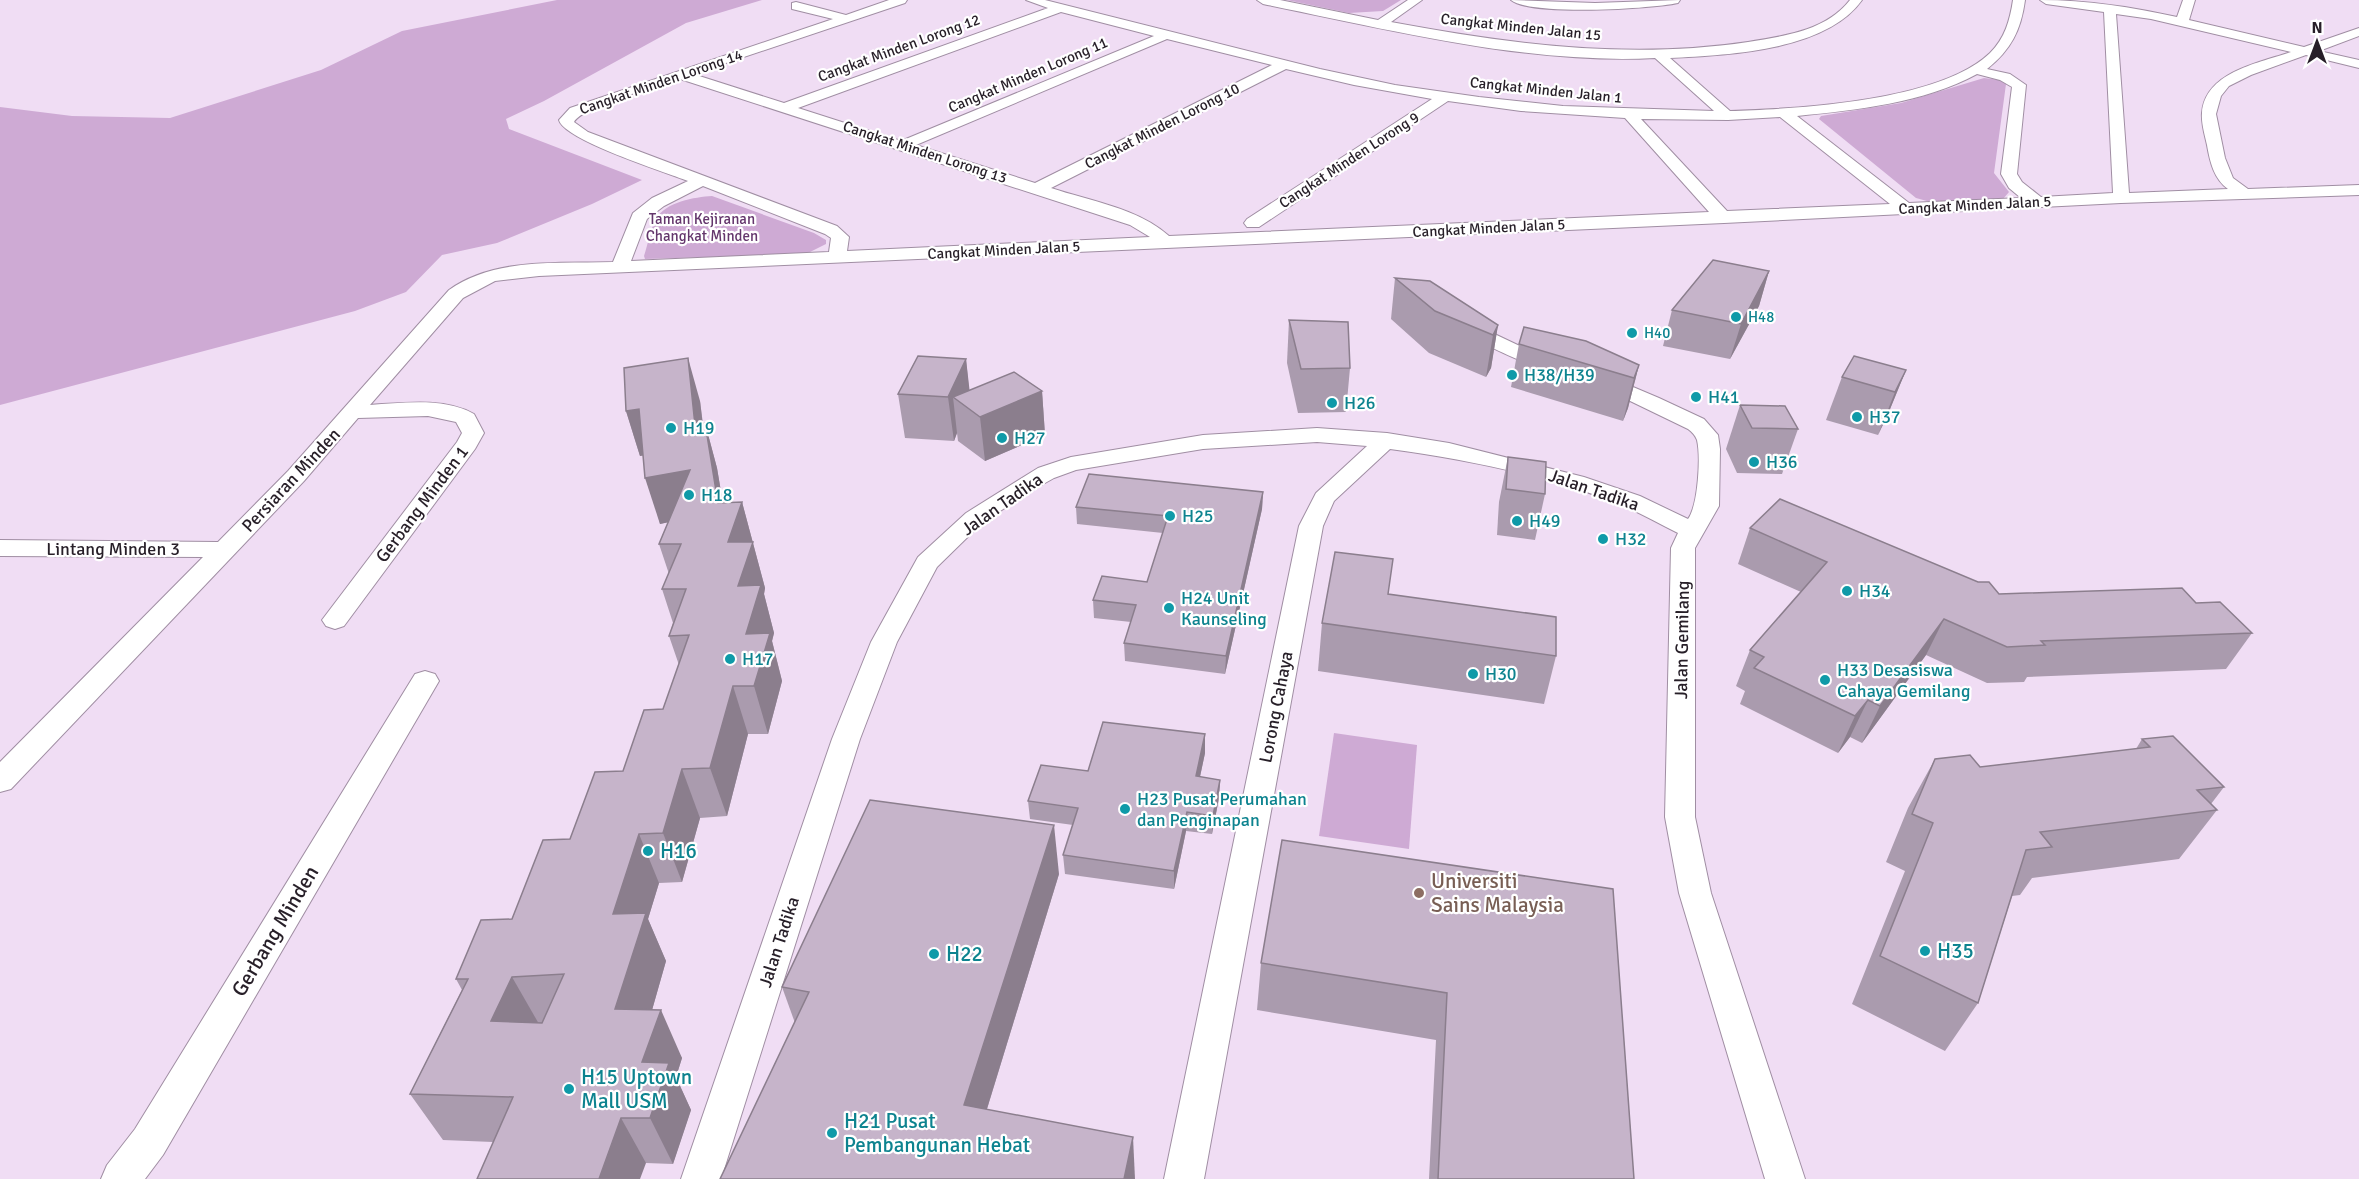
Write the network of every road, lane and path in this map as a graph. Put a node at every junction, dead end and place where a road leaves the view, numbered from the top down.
1 (901, 0) edge
2 (1032, 0) edge
3 (1263, 0) edge
4 (1416, 0) edge
5 (1517, 0) edge
6 (1674, 0) edge
7 (1853, 0) edge
8 (2019, 0) edge
9 (2046, 0) edge
10 (2189, 0) edge
11 (796, 6) dead end
12 (1060, 8) junction
13 (2110, 8) junction
14 (845, 18) junction
15 (2182, 22) junction
16 (1380, 24) junction
17 (2359, 32) edge
18 (1166, 34) junction
19 (2304, 51) junction
20 (1659, 56) junction
21 (1285, 64) junction
22 (2359, 64) edge
23 (1976, 70) junction
24 (678, 74) junction
25 (1446, 96) junction
26 (784, 108) junction
27 (1784, 113) junction
28 (1630, 115) junction
29 (1728, 116) junction
30 (904, 145) junction
31 (701, 181) junction
32 (1038, 188) junction
33 (2359, 190) edge
34 (2243, 193) junction
35 (2121, 198) junction
36 (2037, 202) junction
37 (1907, 209) junction
38 (1724, 218) junction
39 (1253, 223) dead end
40 (1166, 243) junction
41 (837, 257) junction
42 (620, 267) junction
43 (1444, 318) edge
44 (354, 412) junction
45 (1387, 440) junction
46 (1691, 530) junction
47 (0, 548) edge
48 (225, 550) junction
49 (335, 620) dead end
50 (425, 681) dead end
51 (4, 772) edge
52 (121, 1179) edge
53 (701, 1179) edge
54 (1184, 1179) edge
55 (1785, 1179) edge

1 - 14 street, Cangkat Minden Lorong 14
2 - 12 street, Cangkat Minden Jalan 1
3 - 16 street, Cangkat Minden Jalan 15
4 - 16 street
5 - 6 street
7 - 20 street, Cangkat Minden Jalan 15
8 - 23 street, Cangkat Minden Jalan 1
9 - 13 street
10 - 15 street
11 - 14 street
12 - 18 street, Cangkat Minden Jalan 1
12 - 26 street, Cangkat Minden Lorong 12
13 - 15 street
13 - 35 street
14 - 24 street, Cangkat Minden Lorong 14
15 - 19 street
16 - 20 street, Cangkat Minden Jalan 15
17 - 19 street
18 - 21 street, Cangkat Minden Jalan 1
18 - 30 street, Cangkat Minden Lorong 11
19 - 22 street
19 - 34 street
20 - 29 street
21 - 25 street, Cangkat Minden Jalan 1
21 - 32 street, Cangkat Minden Lorong 10
23 - 27 street, Cangkat Minden Jalan 1
23 - 36 street
24 - 26 street, Cangkat Minden Lorong 13
24 - 31 street, Cangkat Minden Lorong 14
25 - 28 street, Cangkat Minden Jalan 1
25 - 39 street, Cangkat Minden Lorong 9
26 - 30 street, Cangkat Minden Lorong 13
27 - 29 street, Cangkat Minden Jalan 1
27 - 37 street
28 - 29 street, Cangkat Minden Jalan 1
28 - 38 street
30 - 32 street, Cangkat Minden Lorong 13
31 - 41 street, Cangkat Minden Lorong 14
31 - 42 street
32 - 40 street, Cangkat Minden Lorong 13
33 - 34 street, Cangkat Minden Jalan 5
34 - 35 street, Cangkat Minden Jalan 5
35 - 36 street, Cangkat Minden Jalan 5
36 - 37 street, Cangkat Minden Jalan 5
37 - 38 street, Cangkat Minden Jalan 5
38 - 40 street, Cangkat Minden Jalan 5
40 - 41 street, Cangkat Minden Jalan 5
41 - 42 street, Cangkat Minden Jalan 5
42 - 44 street, Persiaran Minden
43 - 46 street, Jalan Gemilang
44 - 48 street, Persiaran Minden
44 - 49 street, Gerbang Minden 1
45 - 46 street, Jalan Tadika
45 - 53 street, Jalan Tadika
45 - 54 street, Lorong Cahaya
46 - 55 street, Jalan Gemilang
47 - 48 street, Lintang Minden 3
48 - 51 street, Persiaran Minden
50 - 52 street, Gerbang Minden

